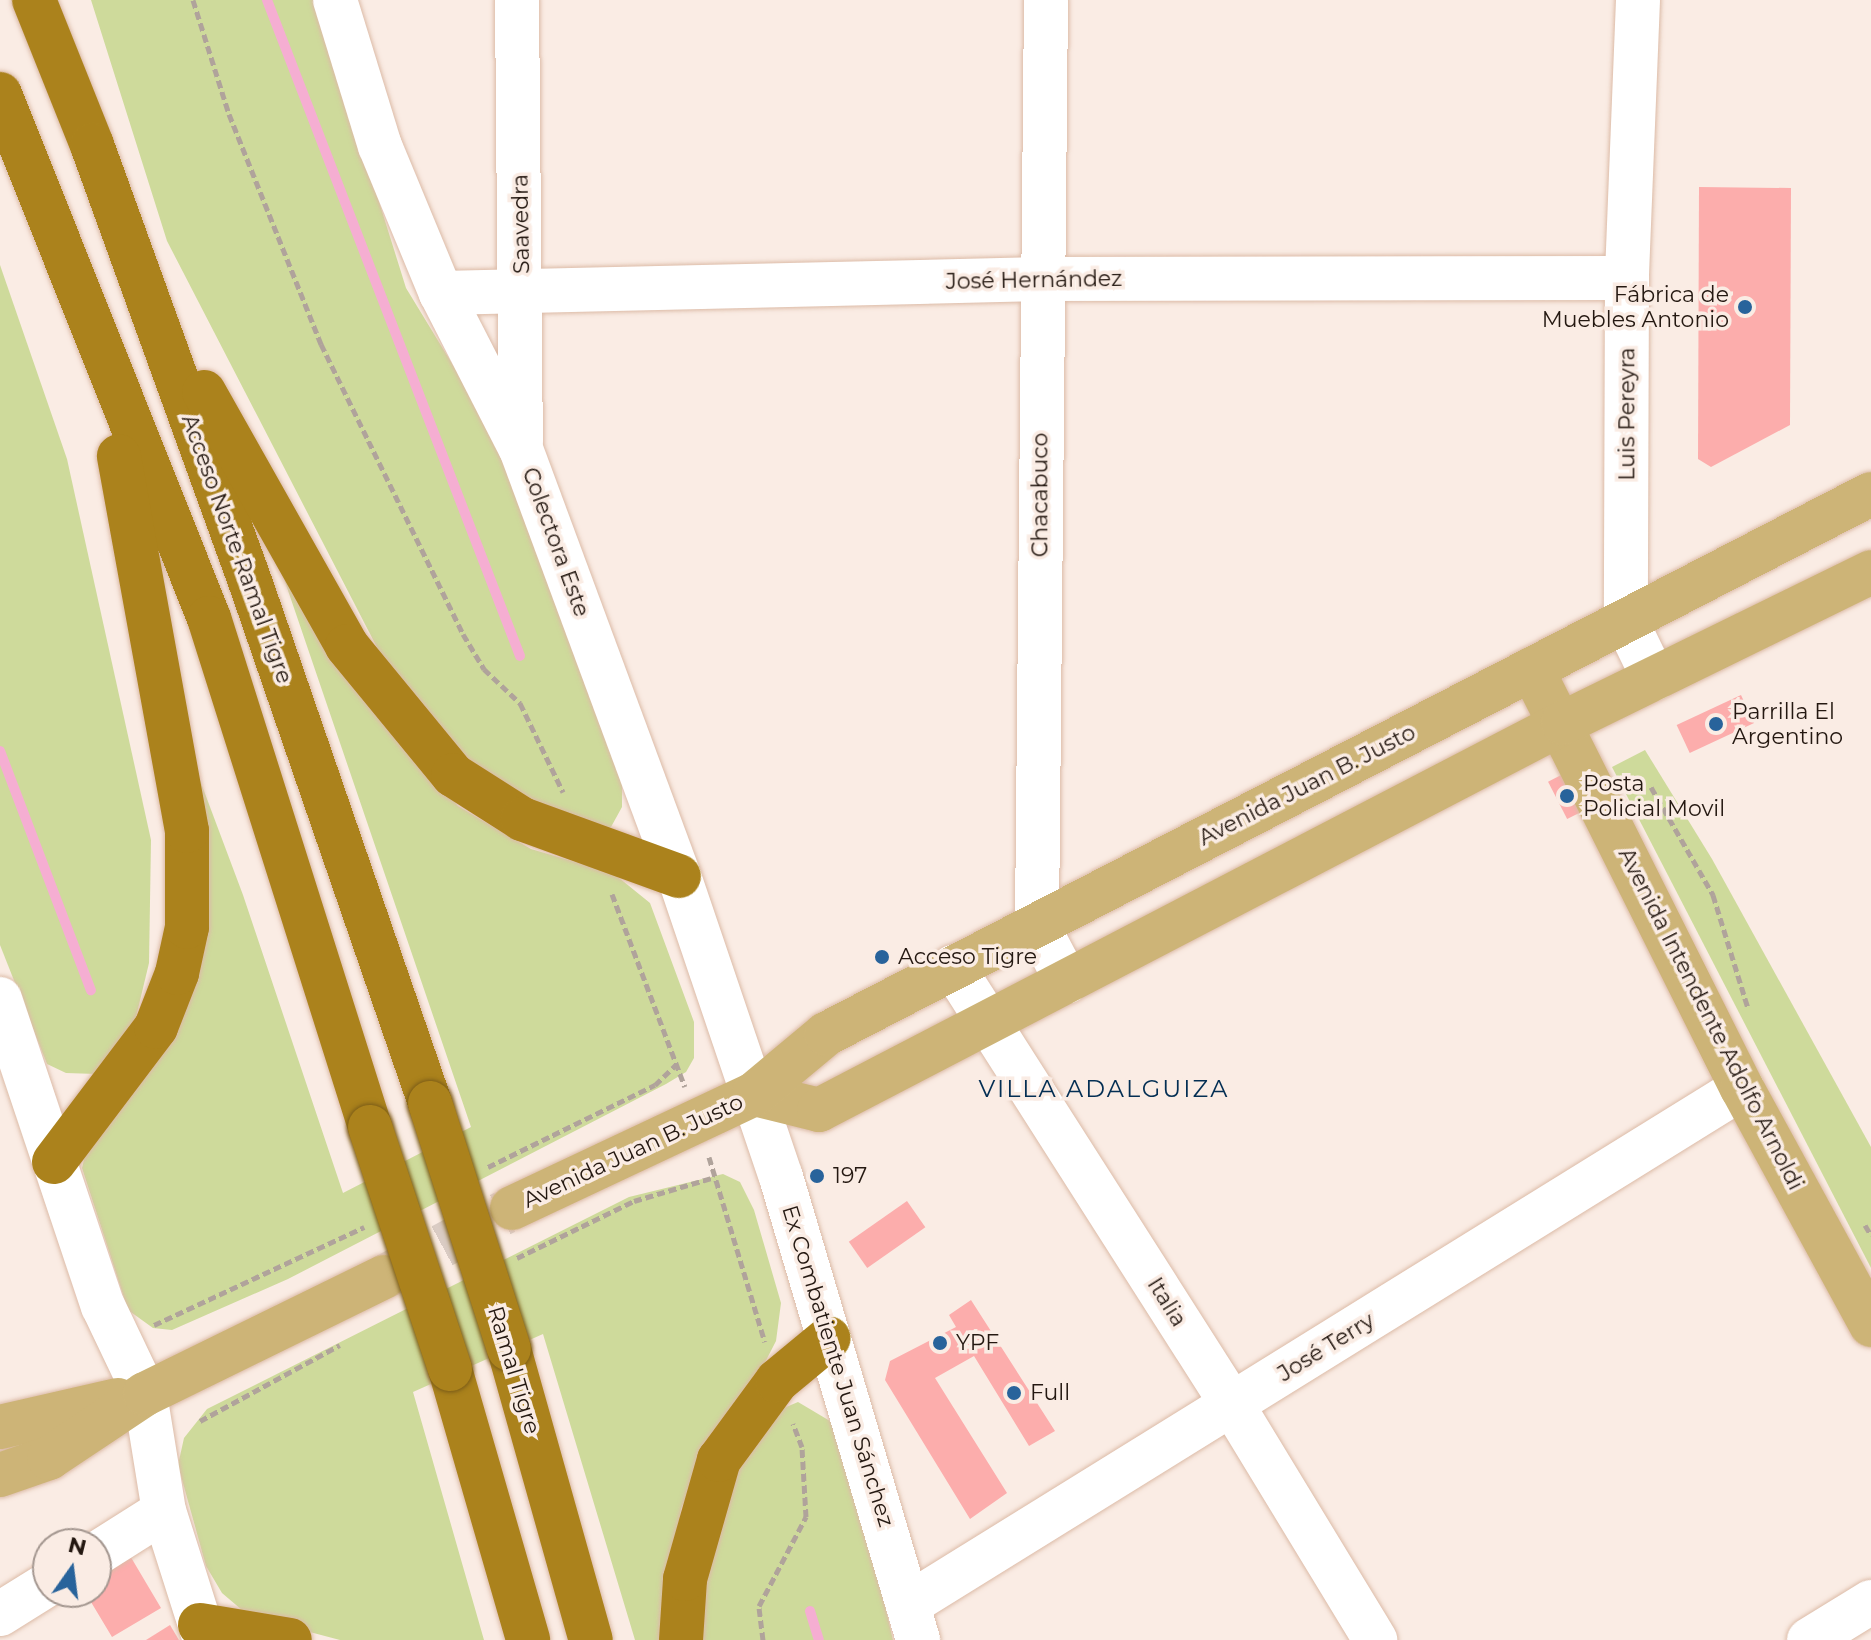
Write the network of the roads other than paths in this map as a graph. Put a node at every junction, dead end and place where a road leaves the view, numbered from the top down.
1 (34, 0) edge
2 (61, 0) edge
3 (335, 0) edge
4 (517, 0) edge
5 (1046, 0) edge
6 (1638, 0) edge
7 (0, 94) edge
8 (92, 145) junction
9 (68, 273) junction
10 (1627, 278) junction
11 (1042, 279) junction
12 (143, 286) junction
13 (522, 292) junction
14 (441, 293) junction
15 (521, 449) junction
16 (1871, 494) edge
17 (1871, 572) edge
18 (1626, 621) junction
19 (1532, 669) junction
20 (1654, 679) junction
21 (1563, 723) junction
22 (679, 876) junction
23 (1037, 925) junction
24 (953, 967) junction
25 (1067, 982) junction
26 (0, 999) edge
27 (989, 1022) junction
28 (1742, 1088) junction
29 (754, 1094) junction
30 (430, 1103) joint
31 (54, 1162) junction
32 (512, 1208) tunnel mouth
33 (384, 1277) tunnel mouth
34 (1871, 1325) edge
35 (829, 1338) junction
36 (145, 1394) junction
37 (1233, 1406) junction
38 (0, 1427) edge
39 (0, 1475) edge
40 (164, 1511) junction
41 (112, 1544) edge
42 (32, 1594) edge
43 (1871, 1602) edge
44 (0, 1614) edge
45 (913, 1622) edge
46 (202, 1633) edge
47 (290, 1640) edge
48 (528, 1640) edge
49 (591, 1640) edge
50 (681, 1640) edge
51 (1375, 1640) edge
52 (1809, 1640) edge

1 - 8 highway, Acceso Norte Ramal Tigre
2 - 8 highway
3 - 14 street, Colectora Este
4 - 13 street, Saavedra
5 - 11 street, Chacabuco
6 - 10 street, Luis Pereyra
7 - 9 highway
8 - 12 highway, Acceso Norte Ramal Tigre
9 - 31 highway
9 - 48 highway, bridge
10 - 11 street, José Hernández
10 - 18 street, Luis Pereyra
11 - 13 street, José Hernández
11 - 23 street, Chacabuco
12 - 22 highway
12 - 30 highway, Acceso Norte Ramal Tigre
13 - 14 street, José Hernández
13 - 15 street, Saavedra
14 - 15 street, Colectora Este
15 - 22 street, Colectora Este
16 - 18 main road, Avenida Juan B. Justo
17 - 20 main road, Avenida Juan B. Justo
18 - 19 main road, Avenida Juan B. Justo
18 - 20 street, Luis Pereyra
19 - 21 main road, Avenida Intendente Adolfo Arnoldi
19 - 23 main road, Avenida Juan B. Justo
20 - 21 main road, Avenida Juan B. Justo
21 - 25 main road, Avenida Juan B. Justo
21 - 28 main road, Avenida Intendente Adolfo Arnoldi
22 - 29 street, Colectora Este
23 - 24 main road, Avenida Juan B. Justo
23 - 25 street, Chacabuco
24 - 27 street, Italia
24 - 29 main road, Avenida Juan B. Justo
25 - 27 main road, Avenida Juan B. Justo
26 - 31 street
27 - 29 main road, Avenida Juan B. Justo
27 - 37 street, Italia
28 - 34 main road, Avenida Intendente Adolfo Arnoldi
28 - 37 street, José Terry
29 - 32 main road, Avenida Juan B. Justo
29 - 35 street, Ex Combatiente Juan Sánchez
30 - 49 highway, Ramal Tigre, bridge
31 - 36 street
33 - 36 main road
35 - 45 street, Ex Combatiente Juan Sánchez
35 - 50 highway
36 - 38 main road
36 - 39 main road
36 - 40 street
37 - 45 street, José Terry
37 - 51 street, Italia
40 - 41 street
40 - 46 street
42 - 44 street
43 - 52 street
46 - 47 highway

